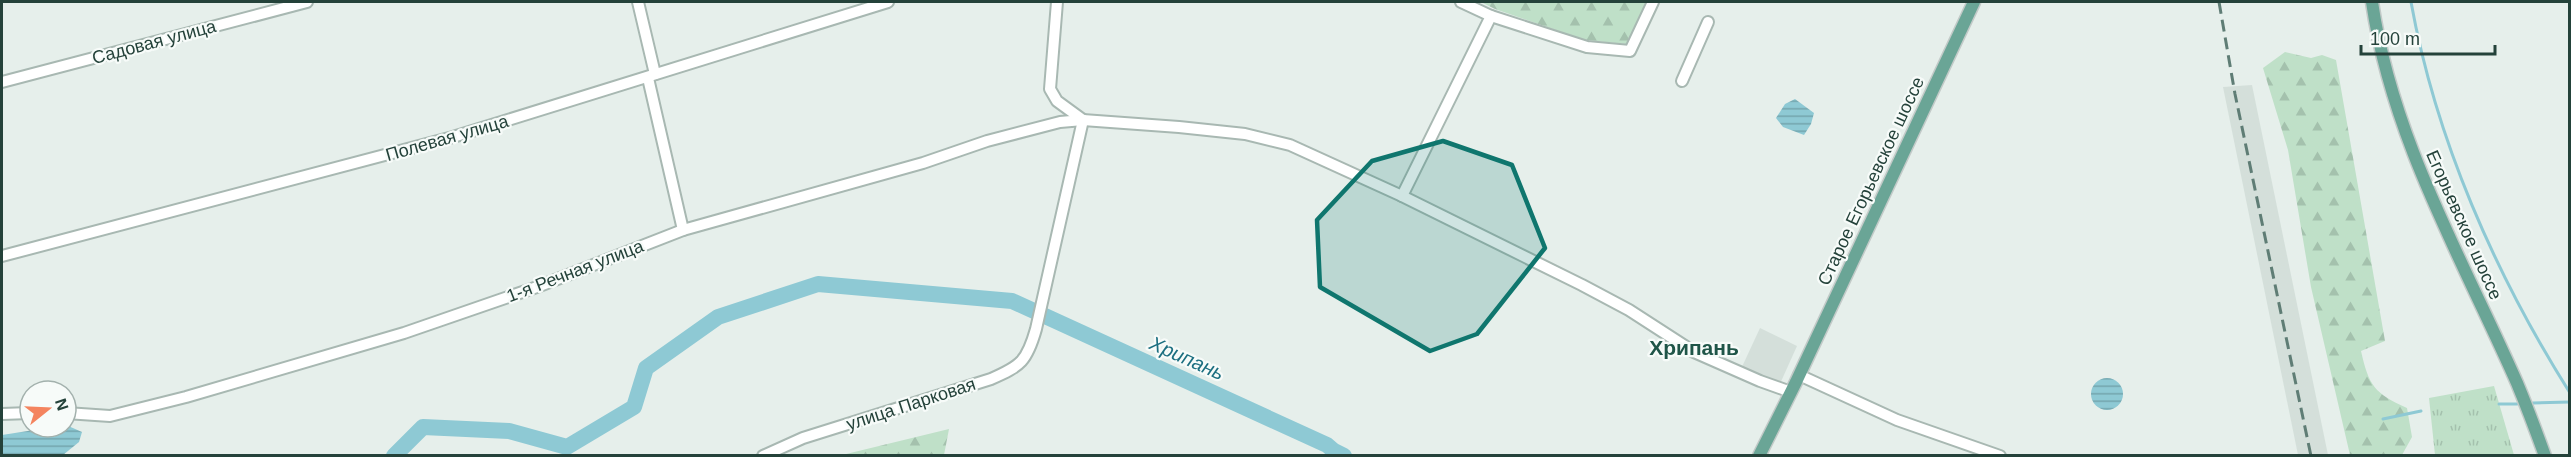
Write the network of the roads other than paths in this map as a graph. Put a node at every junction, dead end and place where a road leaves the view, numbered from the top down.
1 (307, 2) edge
2 (638, 2) edge
3 (888, 2) edge
4 (1057, 2) edge
5 (1461, 2) edge
6 (1653, 2) edge
7 (1974, 2) edge
8 (2372, 2) edge
9 (1491, 16) junction
10 (1708, 22) dead end
11 (652, 76) junction
12 (1682, 81) dead end
13 (2, 82) edge
14 (1083, 120) junction
15 (1402, 196) junction
16 (682, 230) junction
17 (2, 256) edge
18 (1799, 375) junction
19 (1791, 392) junction
20 (18, 413) edge
21 (2, 414) edge
22 (78, 414) edge
23 (763, 456) edge
24 (1759, 456) edge
25 (2000, 456) edge
26 (2545, 456) edge

1 - 13 street, Садовая улица
2 - 11 street
3 - 11 street, Полевая улица
4 - 14 street
5 - 9 street
6 - 9 street
7 - 18 main road, Старое Егорьевское шоссе
8 - 26 main road, Егорьевское шоссе
9 - 15 street
10 - 12 street
11 - 16 street
11 - 17 street, Полевая улица
14 - 15 street, 1-я Речная улица
14 - 16 street, 1-я Речная улица
14 - 23 street, улица Парковая
15 - 19 street, 1-я Речная улица
16 - 22 street, 1-я Речная улица
18 - 19 main road, Старое Егорьевское шоссе
18 - 25 street
19 - 24 main road, Старое Егорьевское шоссе
20 - 21 street

